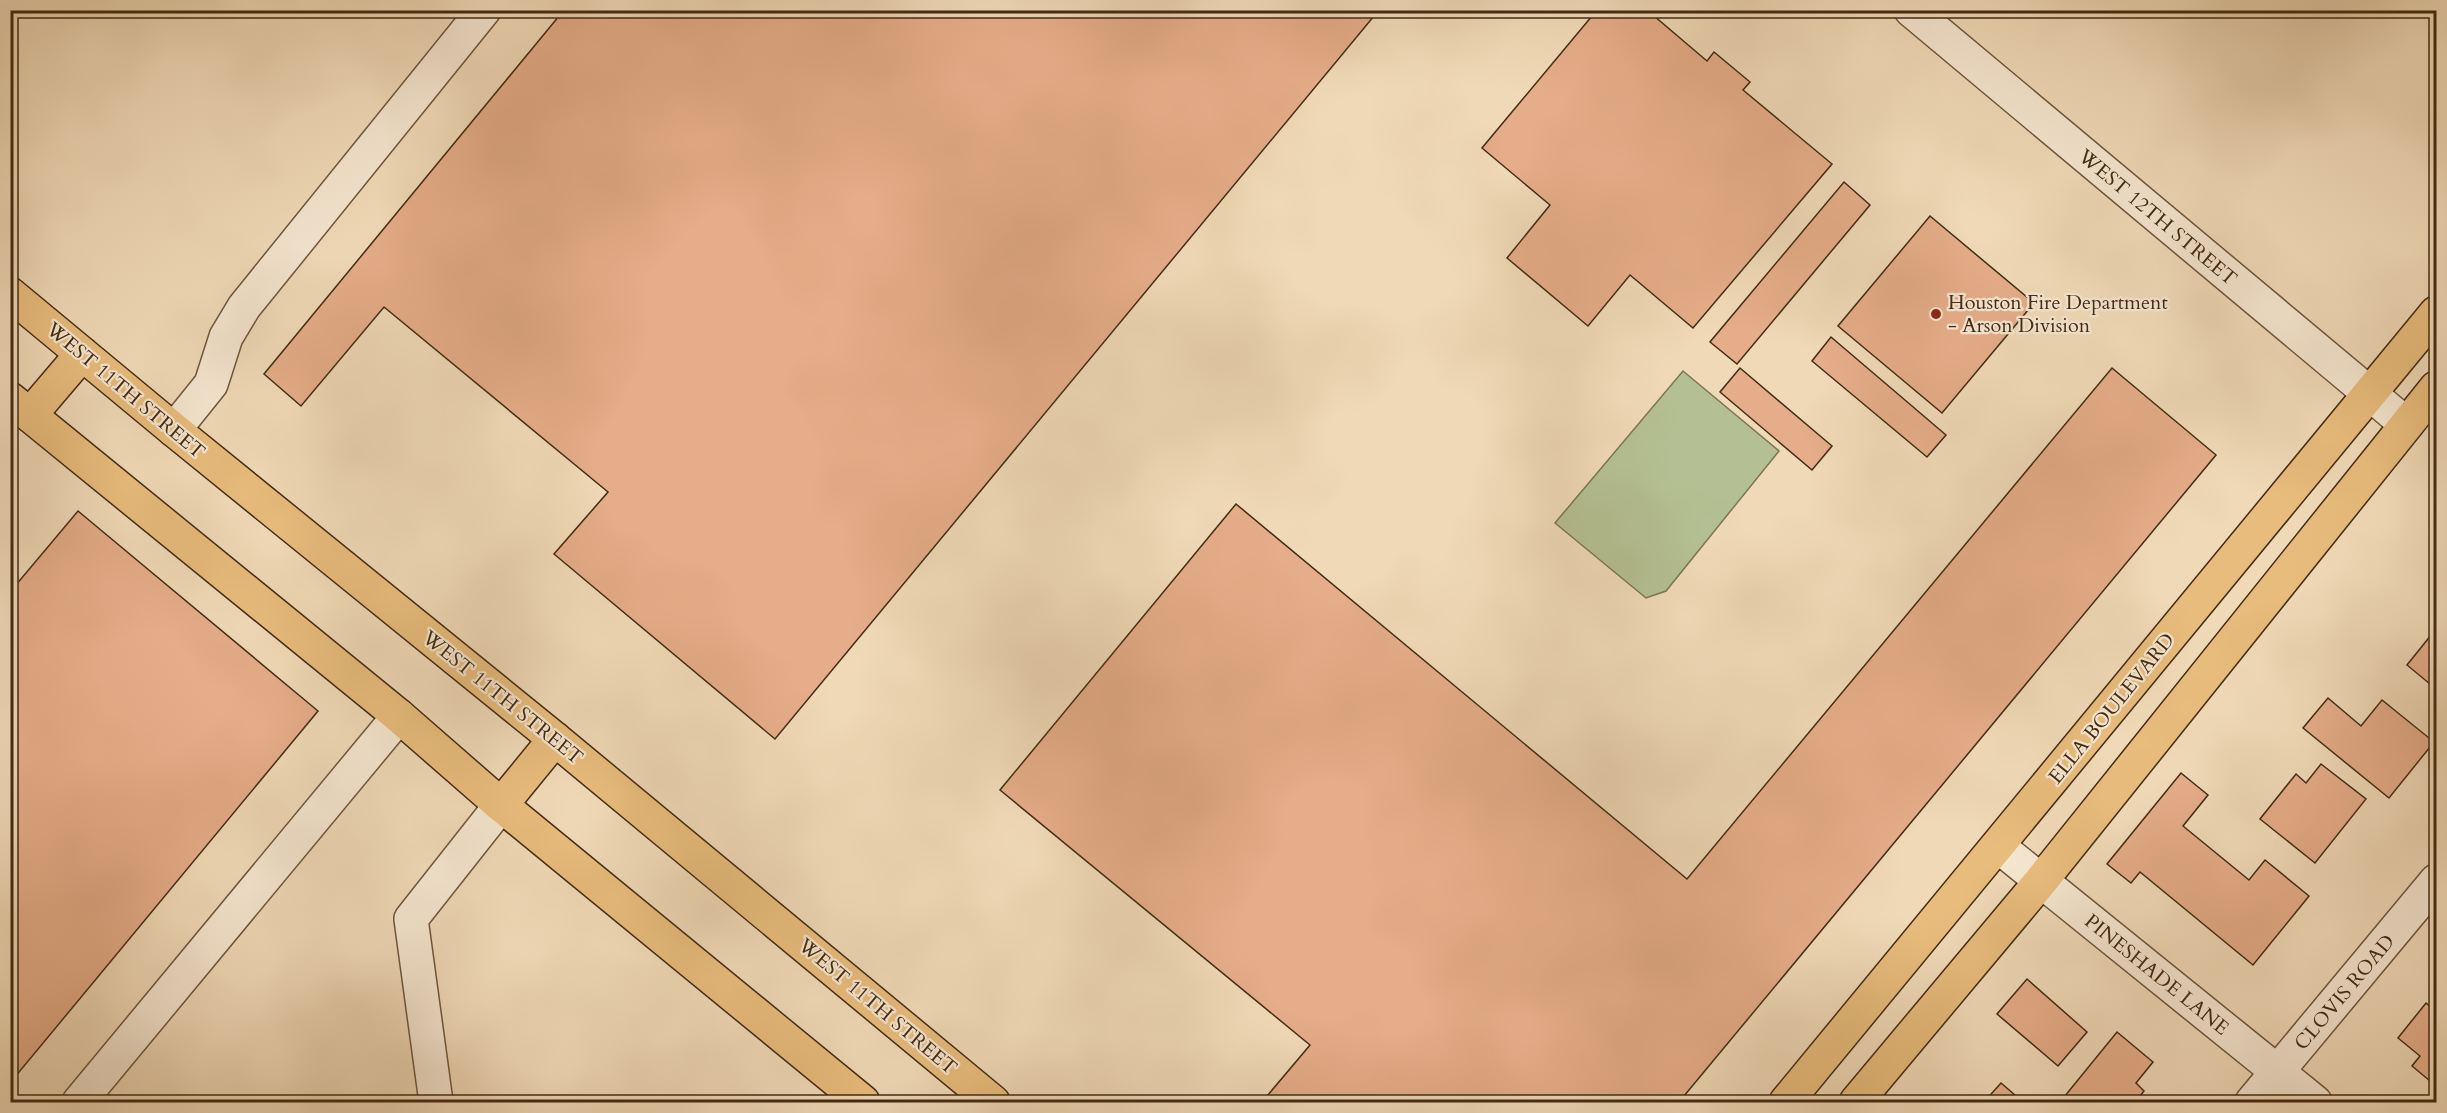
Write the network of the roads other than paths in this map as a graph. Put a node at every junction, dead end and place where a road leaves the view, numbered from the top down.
1 (484, 10) edge
2 (1911, 10) edge
3 (10, 294) edge
4 (2436, 313) edge
5 (82, 354) junction
6 (2436, 388) edge
7 (2370, 393) junction
8 (20, 407) edge
9 (2406, 424) junction
10 (174, 430) junction
11 (399, 716) junction
12 (555, 739) junction
13 (501, 805) junction
14 (1998, 846) junction
15 (2041, 881) junction
16 (2436, 881) edge
17 (2278, 1072) junction
18 (79, 1102) edge
19 (436, 1102) edge
20 (863, 1102) edge
21 (993, 1102) edge
22 (1786, 1102) edge
23 (1856, 1102) edge
24 (2252, 1102) edge
25 (2315, 1102) edge

1 - 10 street
2 - 7 street, WEST 12TH STREET
3 - 5 main road, WEST 11TH STREET
4 - 7 main road, ELLA BOULEVARD
5 - 8 main road
5 - 10 main road, WEST 11TH STREET
6 - 9 main road
7 - 9 street, WEST 12TH STREET
7 - 14 main road, ELLA BOULEVARD
8 - 11 main road
9 - 15 main road
10 - 12 main road, WEST 11TH STREET
11 - 13 main road
11 - 18 street
12 - 13 main road
12 - 21 main road, WEST 11TH STREET
13 - 19 street
13 - 20 main road
14 - 15 street, PINESHADE LANE
14 - 22 main road, ELLA BOULEVARD
15 - 17 street, PINESHADE LANE
15 - 23 main road
16 - 17 street, CLOVIS ROAD
17 - 24 street, CLOVIS ROAD
17 - 25 street, PINESHADE LANE

